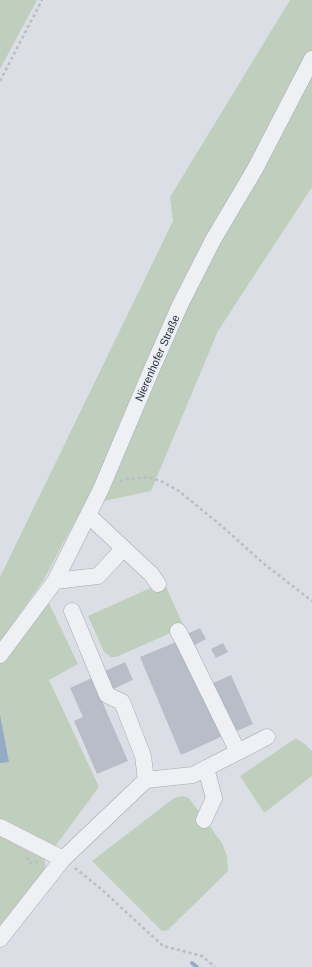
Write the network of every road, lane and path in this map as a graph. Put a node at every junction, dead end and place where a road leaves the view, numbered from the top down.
1 (42, 0) edge
2 (312, 59) edge
3 (0, 81) edge
4 (101, 489) junction
5 (88, 515) junction
6 (123, 549) junction
7 (55, 581) junction
8 (158, 584) dead end
9 (312, 601) edge
10 (72, 611) dead end
11 (178, 631) dead end
12 (0, 655) edge
13 (267, 737) dead end
14 (238, 752) junction
15 (206, 768) junction
16 (146, 780) junction
17 (204, 820) dead end
18 (0, 827) edge
19 (61, 861) junction
20 (0, 939) edge
21 (215, 967) edge

1 - 3 path
2 - 4 street, Nierenhofer Straße
4 - 5 street, Nierenhofer Straße
4 - 9 path
5 - 6 street
5 - 7 street, Nierenhofer Straße
6 - 7 street
6 - 8 street
7 - 12 street, Nierenhofer Straße
10 - 16 street
11 - 14 street
13 - 14 street
14 - 15 street
15 - 16 street
15 - 17 street
16 - 19 street
18 - 19 street
19 - 20 street
19 - 21 path

